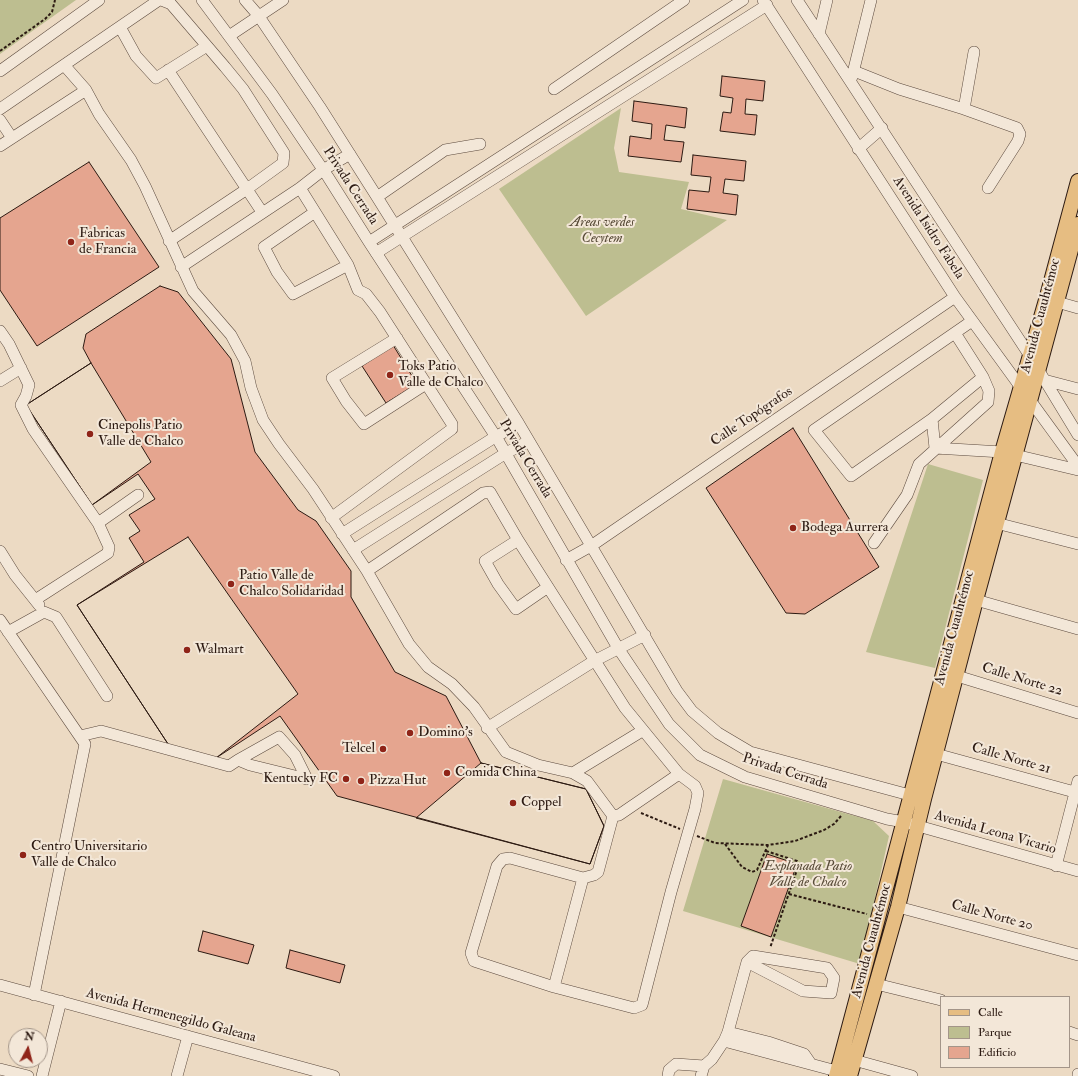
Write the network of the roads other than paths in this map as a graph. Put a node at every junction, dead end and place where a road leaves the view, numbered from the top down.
1 (99, 0) edge
2 (160, 0) edge
3 (202, 0) edge
4 (245, 0) edge
5 (283, 0) edge
6 (684, 0) edge
7 (743, 0) edge
8 (797, 0) edge
9 (827, 0) edge
10 (871, 0) edge
11 (765, 3) edge
12 (258, 15) junction
13 (120, 27) junction
14 (819, 34) junction
15 (229, 36) junction
16 (207, 46) junction
17 (974, 52) dead end
18 (64, 65) junction
19 (168, 70) junction
20 (0, 71) edge
21 (854, 71) junction
22 (851, 82) junction
23 (554, 89) dead end
24 (86, 90) junction
25 (585, 103) junction
26 (0, 109) edge
27 (964, 109) junction
28 (593, 116) junction
29 (0, 120) edge
30 (882, 128) junction
31 (12, 138) junction
32 (480, 144) dead end
33 (0, 146) edge
34 (858, 149) junction
35 (350, 154) junction
36 (323, 170) junction
37 (1078, 181) edge
38 (300, 188) junction
39 (988, 188) dead end
40 (247, 189) junction
41 (377, 196) junction
42 (262, 212) junction
43 (314, 212) junction
44 (396, 226) junction
45 (1078, 226) edge
46 (402, 236) junction
47 (169, 240) junction
48 (369, 242) junction
49 (376, 253) junction
50 (348, 265) junction
51 (180, 267) junction
52 (955, 297) junction
53 (1057, 302) junction
54 (1078, 308) edge
55 (972, 322) junction
56 (0, 331) edge
57 (955, 333) junction
58 (396, 338) junction
59 (1030, 356) junction
60 (22, 368) junction
61 (1041, 375) junction
62 (983, 377) junction
63 (0, 381) edge
64 (426, 384) junction
65 (1021, 389) junction
66 (1078, 389) edge
67 (1031, 400) junction
68 (932, 419) junction
69 (519, 424) junction
70 (1078, 435) edge
71 (495, 436) junction
72 (529, 441) junction
73 (935, 448) junction
74 (506, 453) junction
75 (1008, 454) junction
76 (1078, 466) edge
77 (1078, 470) edge
78 (138, 495) dead end
79 (331, 518) junction
80 (98, 523) junction
81 (996, 524) junction
82 (342, 534) junction
83 (518, 540) junction
84 (874, 543) dead end
85 (1078, 544) edge
86 (591, 546) junction
87 (352, 550) junction
88 (0, 551) edge
89 (566, 560) junction
90 (366, 571) junction
91 (548, 587) junction
92 (35, 600) junction
93 (976, 600) junction
94 (44, 612) junction
95 (0, 620) edge
96 (1078, 630) edge
97 (8, 632) junction
98 (645, 635) junction
99 (618, 648) junction
100 (594, 661) junction
101 (957, 676) junction
102 (107, 696) dead end
103 (1078, 713) edge
104 (487, 728) junction
105 (642, 731) junction
106 (80, 736) junction
107 (936, 754) junction
108 (238, 760) junction
109 (573, 773) junction
110 (679, 774) junction
111 (1077, 789) edge
112 (917, 797) junction
113 (613, 816) junction
114 (911, 824) junction
115 (1056, 866) junction
116 (1078, 871) edge
117 (583, 878) junction
118 (898, 907) junction
119 (1078, 955) edge
120 (747, 962) junction
121 (876, 984) junction
122 (0, 985) edge
123 (554, 988) junction
124 (34, 995) junction
125 (940, 1000) edge
126 (61, 1002) junction
127 (188, 1036) junction
128 (726, 1037) junction
129 (854, 1060) junction
130 (0, 1069) edge
131 (703, 1071) edge
132 (309, 1073) edge
133 (843, 1074) edge
134 (28, 1076) edge
135 (42, 1076) edge
136 (177, 1076) edge
137 (334, 1076) edge
138 (668, 1076) edge
139 (912, 1076) edge

1 - 20 street
2 - 13 street
2 - 16 street
3 - 15 street, Privada Cerrada
4 - 12 street, Privada Cerrada
5 - 12 street
6 - 23 street
7 - 25 street
8 - 14 street, Avenida Isidro Fabela
9 - 14 street
10 - 21 street
11 - 28 street
11 - 34 street, Avenida Isidro Fabela
12 - 15 street
12 - 35 street, Privada Cerrada
13 - 18 street
13 - 19 street
14 - 22 street, Avenida Isidro Fabela
15 - 36 street, Privada Cerrada
16 - 19 street
16 - 40 street
17 - 27 street
18 - 24 street
18 - 26 street
19 - 40 street
21 - 22 street
21 - 27 street
22 - 30 street, Avenida Isidro Fabela
24 - 31 street
24 - 47 street
25 - 28 street
25 - 44 street
27 - 39 street
28 - 46 street
29 - 31 street
30 - 34 street
30 - 59 street, Avenida Isidro Fabela
31 - 33 street
32 - 41 street
34 - 52 street, Avenida Isidro Fabela
35 - 36 street
35 - 41 street, Privada Cerrada
36 - 38 street
36 - 48 street, Privada Cerrada
37 - 59 main road, Avenida Cuauhtémoc
38 - 42 street
38 - 43 street
40 - 42 street
40 - 47 street
41 - 44 street, Privada Cerrada
42 - 51 street
43 - 50 street
43 - 50 street
44 - 46 street, Privada Cerrada
44 - 48 street
45 - 53 main road, Avenida Cuauhtémoc
46 - 49 street
46 - 69 street, Privada Cerrada
47 - 51 street
48 - 49 street, Privada Cerrada
49 - 71 street, Privada Cerrada
50 - 58 street
51 - 79 street
52 - 55 street, Avenida Isidro Fabela
52 - 86 street, Calle Topógrafos
53 - 54 street
53 - 61 main road, Avenida Cuauhtémoc
55 - 57 street
55 - 65 street, Avenida Isidro Fabela
56 - 60 street
57 - 62 street
57 - 68 street
58 - 64 street
58 - 64 street
59 - 61 street, Avenida Isidro Fabela
59 - 65 main road, Avenida Cuauhtémoc
60 - 63 street
60 - 80 street
61 - 66 street
61 - 67 main road, Avenida Cuauhtémoc
61 - 70 street, Avenida Isidro Fabela
62 - 68 street
62 - 73 street
64 - 79 street
65 - 67 street, Avenida Isidro Fabela
65 - 75 main road, Avenida Cuauhtémoc
67 - 75 main road, Avenida Cuauhtémoc
67 - 76 street, Avenida Isidro Fabela
68 - 73 street
69 - 71 street
69 - 72 street, Privada Cerrada
71 - 74 street, Privada Cerrada
71 - 82 street
72 - 74 street
72 - 86 street, Privada Cerrada
73 - 75 street
73 - 84 street
74 - 87 street
74 - 89 street, Privada Cerrada
75 - 77 street
75 - 81 main road, Avenida Cuauhtémoc
75 - 112 main road, Avenida Cuauhtémoc
78 - 80 street
79 - 82 street
80 - 92 street
81 - 85 street
81 - 93 main road, Avenida Cuauhtémoc
82 - 87 street
83 - 90 street
83 - 91 street
83 - 91 street
86 - 89 street, Calle Topógrafos
86 - 98 street, Privada Cerrada
87 - 90 street
88 - 92 street
89 - 99 street, Privada Cerrada
90 - 104 street
91 - 100 street
92 - 94 street
93 - 96 street
93 - 101 main road, Avenida Cuauhtémoc
94 - 97 street
94 - 102 street
95 - 97 street
97 - 106 street
98 - 99 street
98 - 112 street, Privada Cerrada
99 - 100 street
99 - 114 street, Privada Cerrada
100 - 104 street
100 - 105 street
101 - 103 street, Calle Norte 22
101 - 107 main road, Avenida Cuauhtémoc
104 - 109 street
105 - 109 street
105 - 110 street
106 - 108 street
106 - 124 street
107 - 111 street, Calle Norte 21
107 - 112 main road, Avenida Cuauhtémoc
108 - 108 street
109 - 113 street
110 - 113 street
110 - 123 street
111 - 115 street
112 - 114 main road, Avenida Cuauhtémoc
113 - 117 street
114 - 115 street, Avenida Leona Vicario
114 - 118 main road, Avenida Cuauhtémoc
114 - 133 main road, Avenida Cuauhtémoc
115 - 116 street, Avenida Leona Vicario
117 - 123 street
117 - 123 street
118 - 119 street, Calle Norte 20
118 - 121 main road, Avenida Cuauhtémoc
120 - 120 street
120 - 128 street
121 - 125 street
121 - 129 main road, Avenida Cuauhtémoc
122 - 124 street, Avenida Hermenegildo Galeana
124 - 126 street, Avenida Hermenegildo Galeana
126 - 127 street, Avenida Hermenegildo Galeana
126 - 135 street
127 - 132 street, Avenida Hermenegildo Galeana
127 - 136 street
128 - 131 street
128 - 133 street
129 - 133 main road, Avenida Cuauhtémoc
129 - 139 street
130 - 134 street
131 - 138 street
132 - 137 street, Avenida Hermenegildo Galeana

